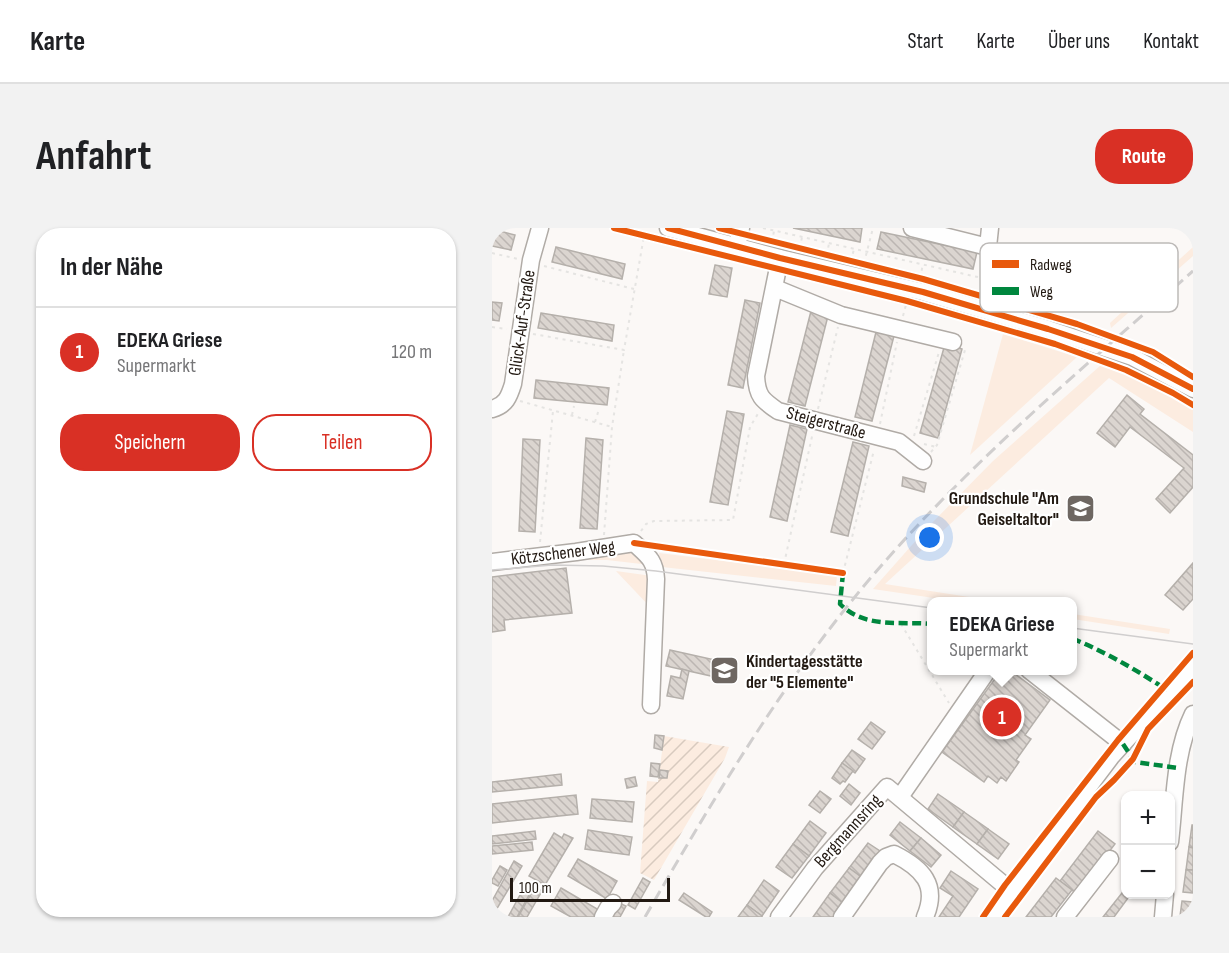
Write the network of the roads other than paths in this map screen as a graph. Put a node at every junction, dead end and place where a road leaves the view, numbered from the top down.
1 (540, 228) edge
2 (741, 228) edge
3 (912, 228) edge
4 (990, 228) edge
5 (662, 233) edge
6 (988, 243) edge
7 (980, 245) edge
8 (737, 246) junction
9 (784, 249) junction
10 (775, 288) junction
11 (980, 309) edge
12 (992, 312) edge
13 (948, 341) road end
14 (1193, 389) edge
15 (492, 409) edge
16 (923, 461) road end
17 (492, 562) edge
18 (1193, 666) edge
19 (985, 675) edge
20 (1035, 675) edge
21 (651, 705) dead end
22 (1193, 714) edge
23 (1123, 744) junction
24 (1186, 769) edge
25 (900, 798) junction
26 (1175, 819) edge
27 (1110, 859) dead end
28 (1010, 890) junction
29 (1165, 899) edge
30 (613, 903) dead end
31 (603, 917) edge
32 (779, 917) edge
33 (842, 917) edge
34 (926, 917) edge
35 (990, 917) edge
36 (1065, 917) edge
37 (1163, 917) edge

1 - 15 street, Glück-Auf-Straße
2 - 8 street
3 - 7 street
4 - 6 street
5 - 8 street
8 - 9 street
9 - 10 street, Steigerstraße
9 - 11 street
10 - 13 street
10 - 16 street, Steigerstraße
12 - 14 street
17 - 21 street, Kötzschener Weg
18 - 23 street
19 - 25 street
20 - 23 street
22 - 24 street
23 - 28 street
24 - 26 street
25 - 28 street, Bergmannsring
25 - 32 street, Bergmannsring
27 - 36 street
28 - 35 street
29 - 37 street
30 - 31 street
33 - 34 street

